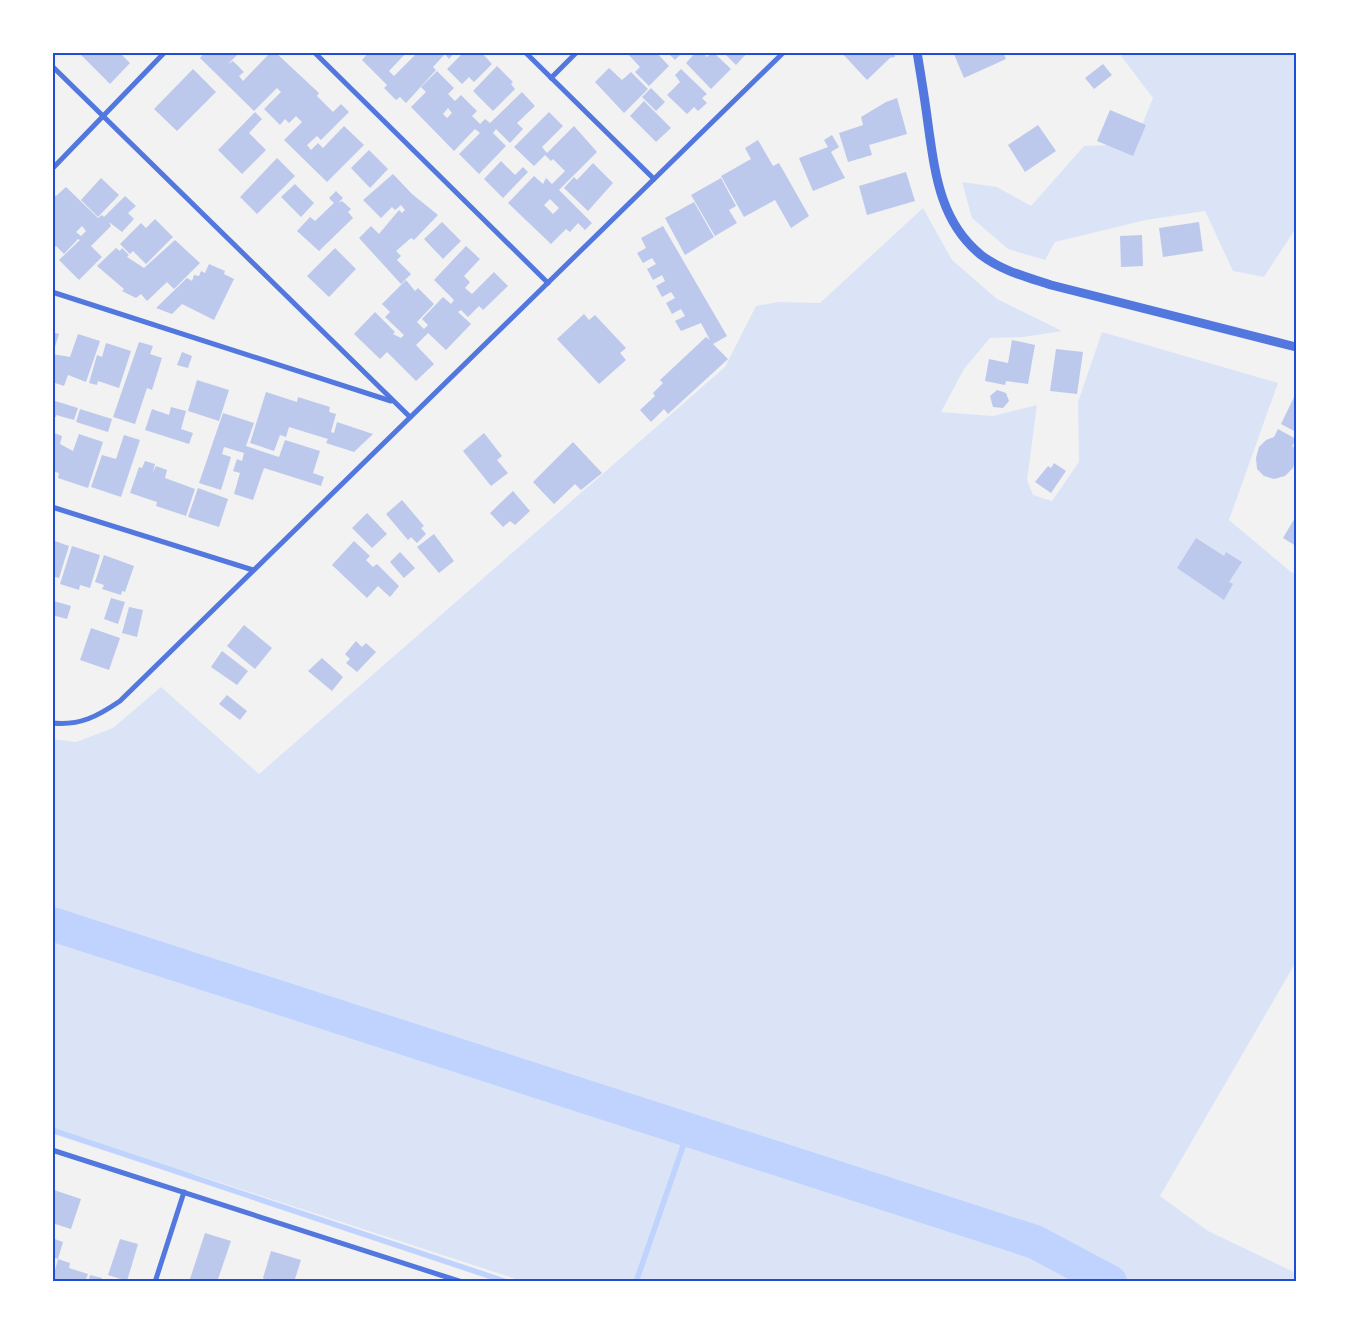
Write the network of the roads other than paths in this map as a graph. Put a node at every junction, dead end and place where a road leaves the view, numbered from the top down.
1 (165, 52) edge
2 (314, 52) edge
3 (525, 52) edge
4 (577, 52) edge
5 (784, 52) edge
6 (917, 52) edge
7 (52, 66) edge
8 (551, 78) junction
9 (103, 116) junction
10 (52, 169) edge
11 (654, 179) junction
12 (548, 283) junction
13 (52, 292) edge
14 (1296, 346) edge
15 (394, 402) junction
16 (410, 418) junction
17 (52, 506) edge
18 (253, 570) junction
19 (52, 723) edge
20 (52, 1150) edge
21 (184, 1192) junction
22 (155, 1282) edge
23 (462, 1282) edge

1 - 9 street
2 - 12 street
3 - 8 street
4 - 8 street
5 - 11 street
6 - 14 street
7 - 9 street
8 - 11 street
9 - 10 street
9 - 15 street
11 - 12 street
12 - 16 street
13 - 15 street
15 - 16 street
16 - 18 street
17 - 18 street
18 - 19 street
20 - 21 street
21 - 22 street
21 - 23 street

